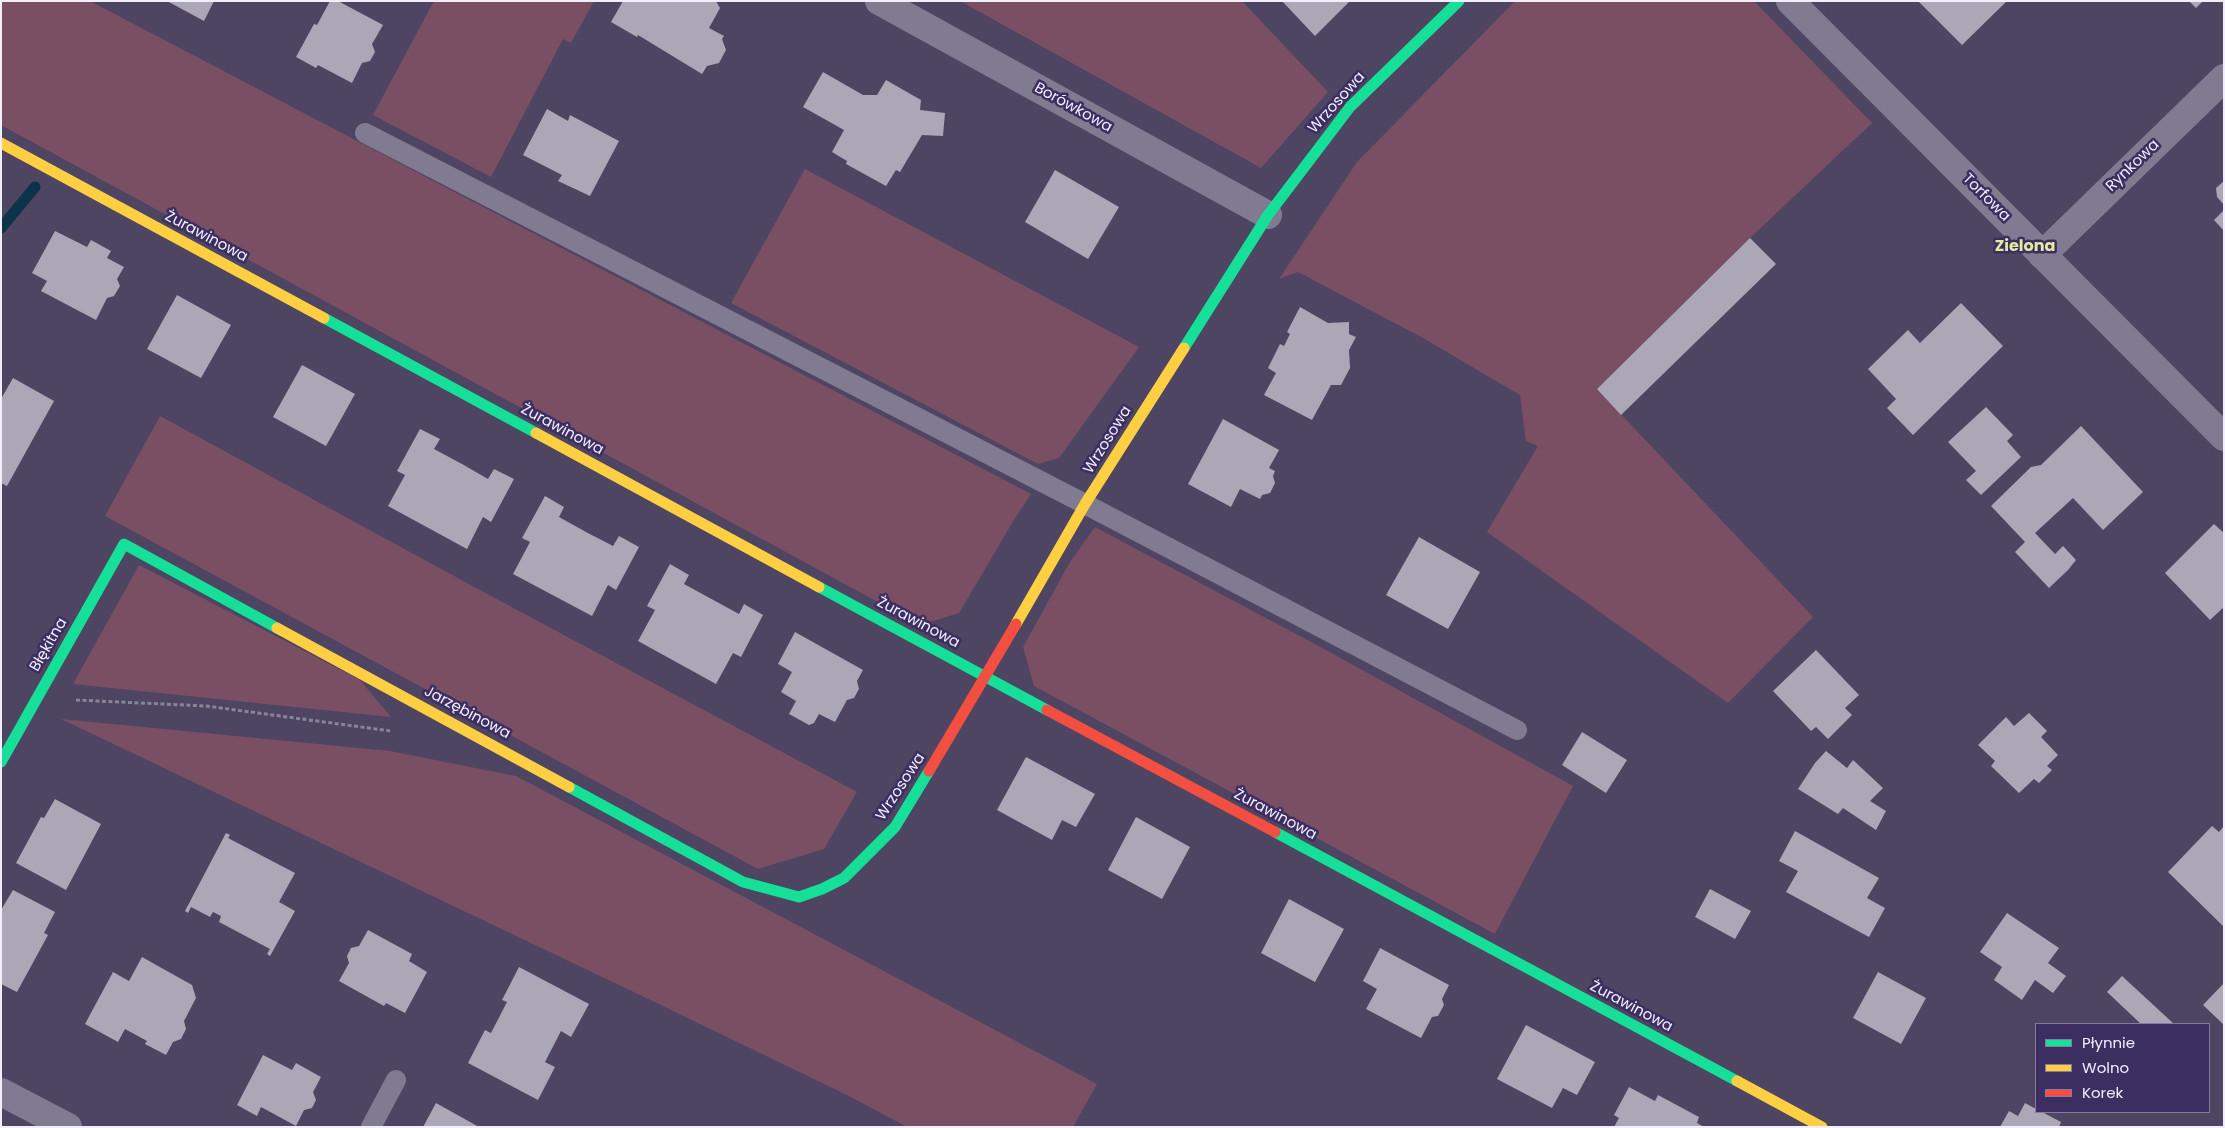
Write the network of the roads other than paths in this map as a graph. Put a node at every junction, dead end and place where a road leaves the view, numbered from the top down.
1 (879, 1) edge
2 (1459, 1) edge
3 (1790, 1) edge
4 (2224, 78) edge
5 (365, 133) dead end
6 (1, 143) edge
7 (1268, 215) junction
8 (2042, 254) junction
9 (2224, 437) edge
10 (1085, 504) junction
11 (124, 544) joint
12 (986, 677) junction
13 (1517, 730) dead end
14 (1, 762) edge
15 (799, 897) joint
16 (396, 1080) dead end
17 (1, 1092) edge
18 (68, 1127) edge
19 (371, 1127) edge
20 (1822, 1127) edge

1 - 7 street, Borówkowa
2 - 7 street, Wrzosowa
3 - 8 street, Torfowa
4 - 8 street, Rynkowa
5 - 10 lane
6 - 12 street, Żurawinowa
7 - 10 street, Wrzosowa
8 - 9 street, Torfowa
10 - 12 street, Wrzosowa
10 - 13 lane
11 - 14 street, Błękitna
11 - 15 street, Jarzębinowa
12 - 15 street, Wrzosowa
12 - 20 street, Żurawinowa
16 - 19 lane
17 - 18 street

